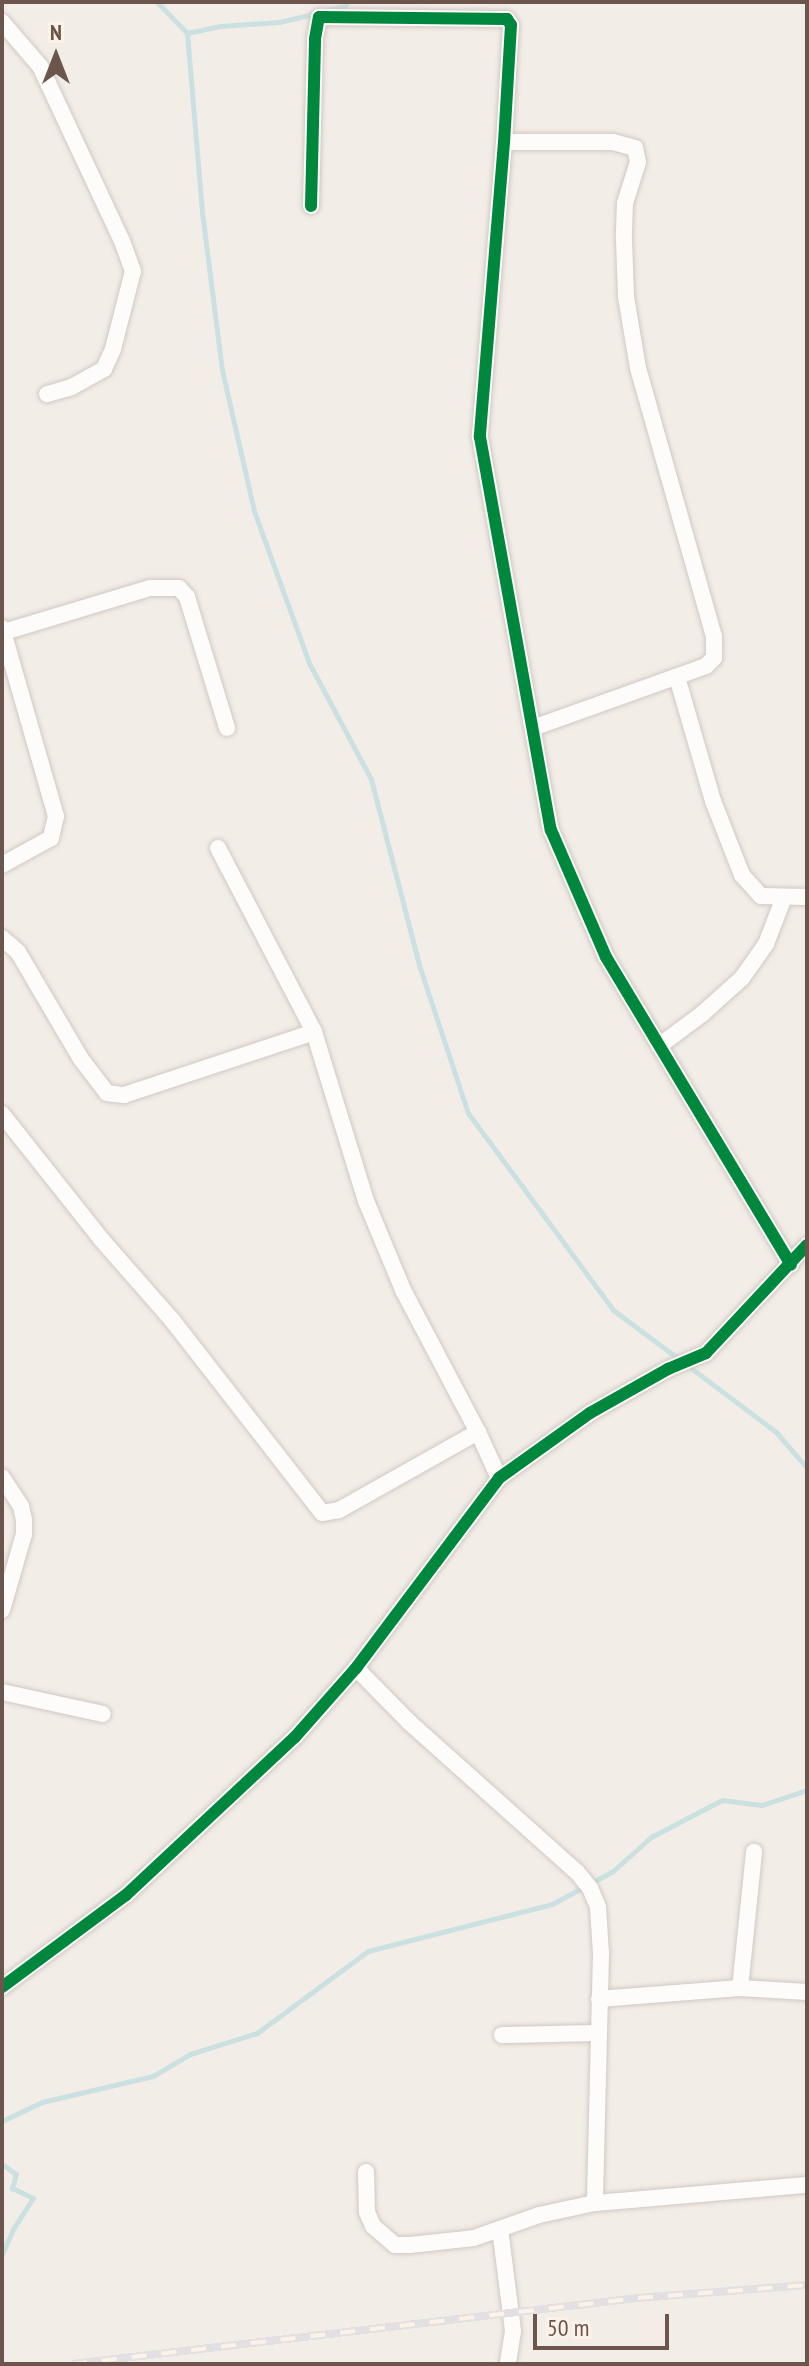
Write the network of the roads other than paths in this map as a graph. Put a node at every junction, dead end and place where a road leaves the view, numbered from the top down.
1 (2, 22) edge
2 (504, 142) junction
3 (311, 206) dead end
4 (47, 394) dead end
5 (3, 630) edge
6 (677, 677) junction
7 (227, 728) dead end
8 (533, 728) junction
9 (218, 848) dead end
10 (2, 865) edge
11 (784, 897) junction
12 (807, 897) edge
13 (2, 938) edge
14 (314, 1032) junction
15 (659, 1046) junction
16 (2, 1114) edge
17 (807, 1245) edge
18 (791, 1265) junction
19 (478, 1432) junction
20 (2, 1477) edge
21 (499, 1478) junction
22 (2, 1610) edge
23 (356, 1668) junction
24 (2, 1692) edge
25 (103, 1714) dead end
26 (754, 1852) dead end
27 (2, 1987) edge
28 (740, 1988) junction
29 (807, 1992) edge
30 (599, 1999) junction
31 (599, 2033) junction
32 (502, 2035) dead end
33 (366, 2172) dead end
34 (807, 2185) edge
35 (595, 2203) junction
36 (500, 2229) junction
37 (508, 2364) edge

1 - 4 street
2 - 3 street
2 - 6 street
2 - 8 street
5 - 7 street
5 - 10 street
6 - 8 street
6 - 11 street
8 - 15 street
9 - 14 street
11 - 12 street
11 - 15 street
13 - 14 street
14 - 19 street
15 - 18 street
16 - 19 street
17 - 18 street
18 - 21 street
19 - 21 street
20 - 22 street
21 - 23 street
23 - 27 street
23 - 30 street
24 - 25 street
26 - 28 street
28 - 29 street
28 - 30 street
30 - 31 street
31 - 32 street
31 - 35 street
33 - 36 street
34 - 35 street
35 - 36 street
36 - 37 street

